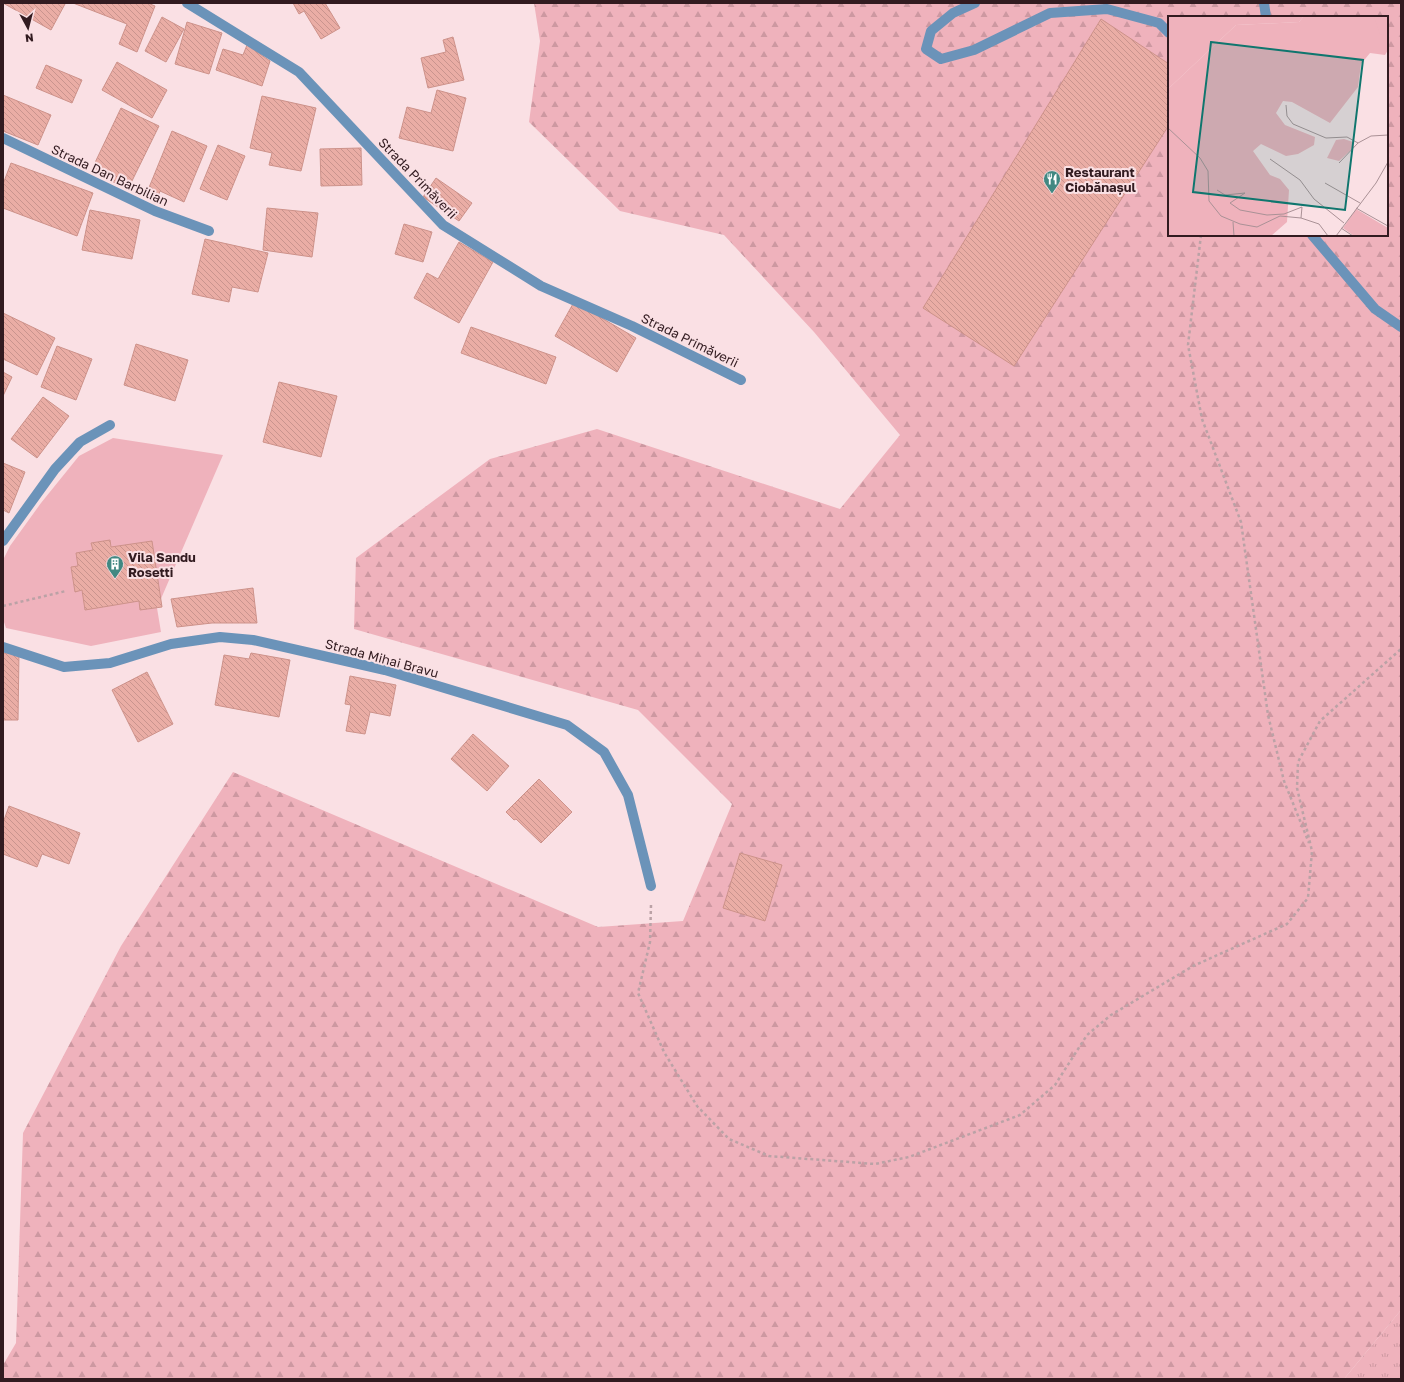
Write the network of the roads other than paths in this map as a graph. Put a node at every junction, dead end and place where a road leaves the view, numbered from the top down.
1 (187, 3) edge
2 (975, 3) edge
3 (1264, 3) edge
4 (1266, 16) edge
5 (1168, 32) edge
6 (3, 138) edge
7 (209, 230) dead end
8 (1313, 236) edge
9 (1401, 327) edge
10 (741, 380) dead end
11 (110, 426) dead end
12 (3, 541) edge
13 (3, 647) edge
14 (651, 886) road end

1 - 10 street, Strada Primăverii
2 - 5 street
3 - 4 street
6 - 7 street, Strada Dan Barbilian
8 - 9 street
11 - 12 street
13 - 14 street, Strada Mihai Bravu

